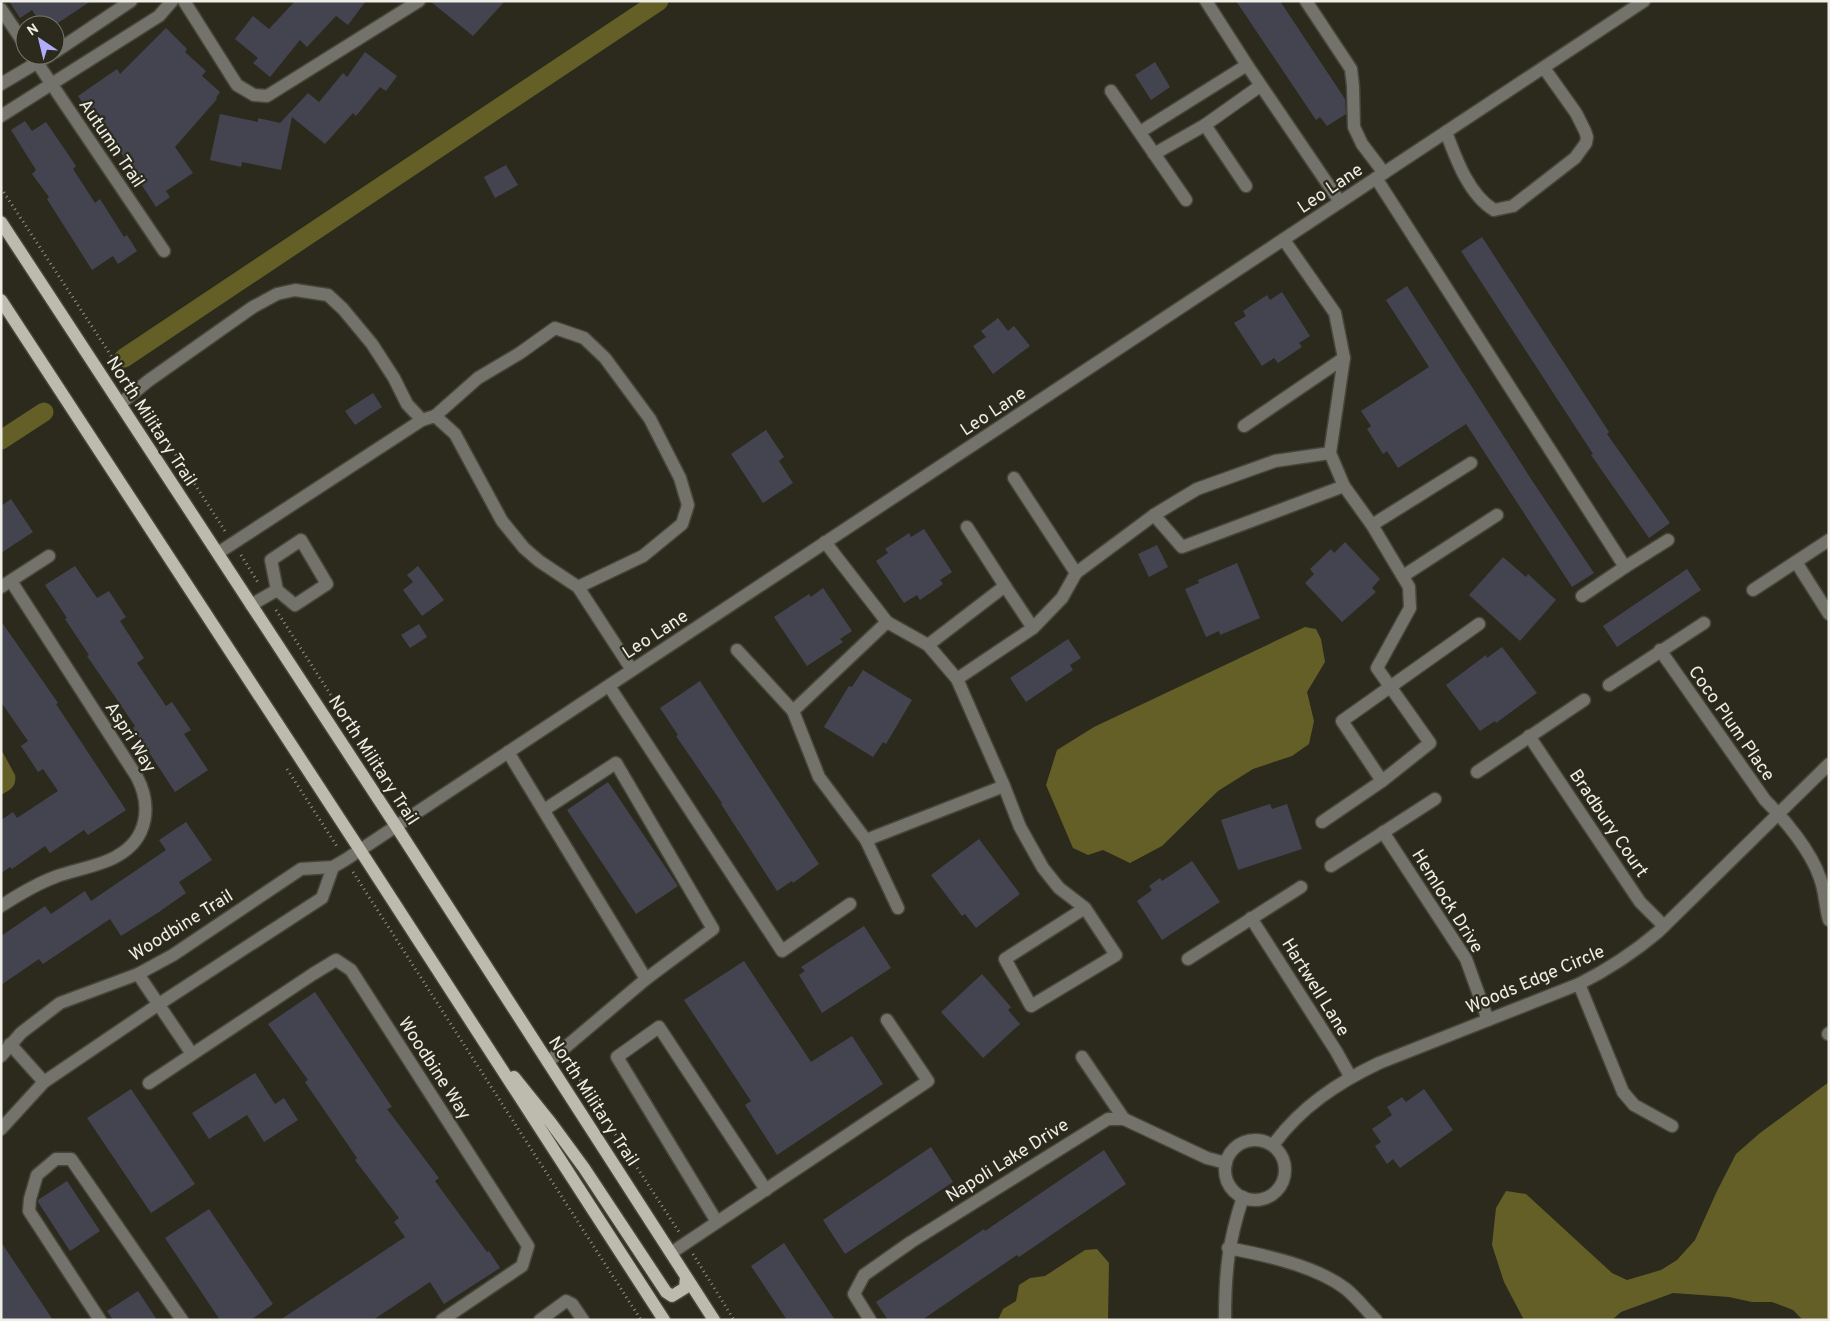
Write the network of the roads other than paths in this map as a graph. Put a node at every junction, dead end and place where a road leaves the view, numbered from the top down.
1 (131, 1) edge
2 (172, 1) edge
3 (184, 1) edge
4 (418, 1) edge
5 (1206, 1) edge
6 (1306, 1) edge
7 (1644, 1) edge
8 (1, 9) edge
9 (15, 30) edge
10 (65, 45) edge
11 (27, 65) edge
12 (39, 65) edge
13 (1247, 65) junction
14 (1544, 68) junction
15 (1, 84) edge
16 (51, 85) junction
17 (1260, 86) junction
18 (1111, 90) dead end
19 (1, 116) edge
20 (1205, 125) junction
21 (1140, 132) junction
22 (1446, 132) junction
23 (1154, 154) junction
24 (1380, 176) junction
25 (1246, 186) dead end
26 (1186, 200) dead end
27 (1340, 202) junction
28 (1, 222) edge
29 (1284, 240) junction
30 (164, 251) dead end
31 (1, 300) edge
32 (1344, 358) junction
33 (120, 404) junction
34 (435, 416) junction
35 (422, 420) junction
36 (1244, 426) dead end
37 (1330, 453) junction
38 (1471, 463) dead end
39 (1014, 478) dead end
40 (1344, 486) junction
41 (1154, 515) junction
42 (1496, 516) dead end
43 (1372, 525) junction
44 (967, 527) dead end
45 (1668, 540) dead end
46 (1829, 540) edge
47 (826, 542) junction
48 (218, 553) junction
49 (49, 556) dead end
50 (1796, 562) junction
51 (1625, 567) junction
52 (1076, 573) junction
53 (1403, 576) junction
54 (6, 584) edge
55 (1004, 586) junction
56 (578, 587) junction
57 (278, 590) junction
58 (1753, 590) dead end
59 (1582, 596) dead end
60 (251, 605) junction
61 (1829, 614) edge
62 (887, 622) junction
63 (1704, 622) dead end
64 (1479, 624) dead end
65 (1033, 628) junction
66 (928, 645) junction
67 (737, 650) dead end
68 (1660, 650) junction
69 (632, 670) junction
70 (957, 679) junction
71 (1609, 685) dead end
72 (609, 686) junction
73 (1390, 686) junction
74 (1584, 700) dead end
75 (793, 712) junction
76 (1530, 736) junction
77 (508, 752) junction
78 (1829, 764) edge
79 (1477, 772) dead end
80 (1382, 781) junction
81 (1004, 786) junction
82 (1435, 799) dead end
83 (544, 810) junction
84 (1778, 813) junction
85 (1322, 822) dead end
86 (396, 826) junction
87 (1383, 832) junction
88 (866, 840) junction
89 (360, 850) junction
90 (1331, 866) dead end
91 (333, 867) junction
92 (1301, 886) dead end
93 (850, 904) dead end
94 (1, 906) edge
95 (898, 908) dead end
96 (1085, 908) junction
97 (1251, 918) junction
98 (1829, 920) edge
99 (1664, 926) junction
100 (1188, 959) dead end
101 (138, 974) junction
102 (646, 979) junction
103 (1578, 984) junction
104 (159, 1004) junction
105 (887, 1020) dead end
106 (1488, 1020) junction
107 (10, 1044) junction
108 (492, 1053) junction
109 (192, 1054) junction
110 (1, 1056) edge
111 (1082, 1057) dead end
112 (548, 1062) junction
113 (1350, 1076) junction
114 (44, 1082) junction
115 (149, 1083) dead end
116 (1124, 1119) junction
117 (1672, 1126) dead end
118 (1, 1129) edge
119 (1273, 1145) junction
120 (1226, 1163) junction
121 (766, 1190) junction
122 (1243, 1197) junction
123 (717, 1222) junction
124 (1228, 1248) junction
125 (671, 1254) junction
126 (686, 1277) junction
127 (100, 1320) edge
128 (182, 1320) edge
129 (442, 1320) edge
130 (540, 1320) edge
131 (583, 1320) edge
132 (664, 1320) edge
133 (714, 1320) edge
134 (870, 1320) edge
135 (1225, 1320) edge
136 (1376, 1320) edge

1 - 10 street
2 - 16 street
3 - 4 street
5 - 13 street
6 - 24 street
7 - 14 street, Leo Lane
8 - 9 street
11 - 15 street
12 - 16 street, Autumn Trail
13 - 17 street
13 - 21 street
14 - 22 street, Leo Lane
14 - 22 street
16 - 19 street
16 - 30 street, Autumn Trail
17 - 20 street
17 - 27 street
18 - 21 street
20 - 23 street
20 - 25 street
21 - 23 street
22 - 24 street, Leo Lane
23 - 26 street
24 - 27 street, Leo Lane
24 - 51 street
27 - 29 street, Leo Lane
28 - 33 main road, North Military Trail
29 - 32 street
29 - 47 street, Leo Lane
31 - 89 main road
32 - 36 street
32 - 37 street
33 - 35 street
33 - 48 main road, North Military Trail
34 - 35 street
34 - 56 street
34 - 56 street
35 - 48 street
37 - 40 street
37 - 41 street
38 - 43 street
39 - 52 street
40 - 41 street
40 - 43 street
41 - 52 street
42 - 53 street
43 - 53 street
44 - 55 street
45 - 51 street
46 - 50 street
47 - 62 street
47 - 69 street, Leo Lane
48 - 60 main road, North Military Trail
49 - 54 street, Aspri Way
50 - 58 street
50 - 61 street
51 - 59 street
52 - 65 street
53 - 73 street
54 - 94 street, Aspri Way
55 - 65 street
55 - 66 street
56 - 69 street
57 - 57 street
57 - 60 street
60 - 86 main road, North Military Trail
62 - 66 street
62 - 75 street
63 - 68 street
64 - 73 street
65 - 70 street
66 - 70 street
67 - 75 street
68 - 71 street
68 - 84 street, Coco Plum Place
69 - 72 street, Leo Lane
70 - 81 street
72 - 77 street, Leo Lane
72 - 93 street
73 - 80 street
73 - 80 street
74 - 76 street
75 - 88 street
76 - 79 street
76 - 99 street, Bradbury Court
77 - 83 street
77 - 86 street, Leo Lane
78 - 84 street, Woods Edge Circle
80 - 85 street
81 - 88 street
81 - 96 street
82 - 87 street
83 - 102 street
83 - 102 street
84 - 98 street, Coco Plum Place
84 - 99 street, Woods Edge Circle
86 - 89 street, Leo Lane
86 - 112 main road, North Military Trail
87 - 90 street
87 - 106 street, Hemlock Drive
88 - 95 street
89 - 91 street, Woodbine Trail
89 - 108 main road
91 - 101 street, Woodbine Trail
91 - 104 street
92 - 97 street
96 - 96 street
97 - 100 street
97 - 113 street, Hartwell Lane
99 - 103 street, Woods Edge Circle
101 - 104 street
101 - 107 street, Woodbine Trail
102 - 112 street
103 - 106 street, Woods Edge Circle
103 - 117 street
104 - 109 street
104 - 114 street
105 - 121 street
106 - 113 street, Woods Edge Circle
107 - 110 street, Woodbine Trail
107 - 114 street
108 - 126 main road
108 - 132 main road
109 - 115 street, Woodbine Way
109 - 129 street, Woodbine Way
111 - 116 street
112 - 125 main road, North Military Trail
113 - 119 street, Woods Edge Circle
114 - 118 street
116 - 120 street
116 - 134 street, Napoli Lake Drive
119 - 120 street
119 - 122 street
120 - 122 street
121 - 123 street
121 - 123 street
122 - 124 street
123 - 125 street
124 - 135 street
124 - 136 street
125 - 126 main road, North Military Trail
126 - 133 main road, North Military Trail
127 - 128 street
130 - 131 street

